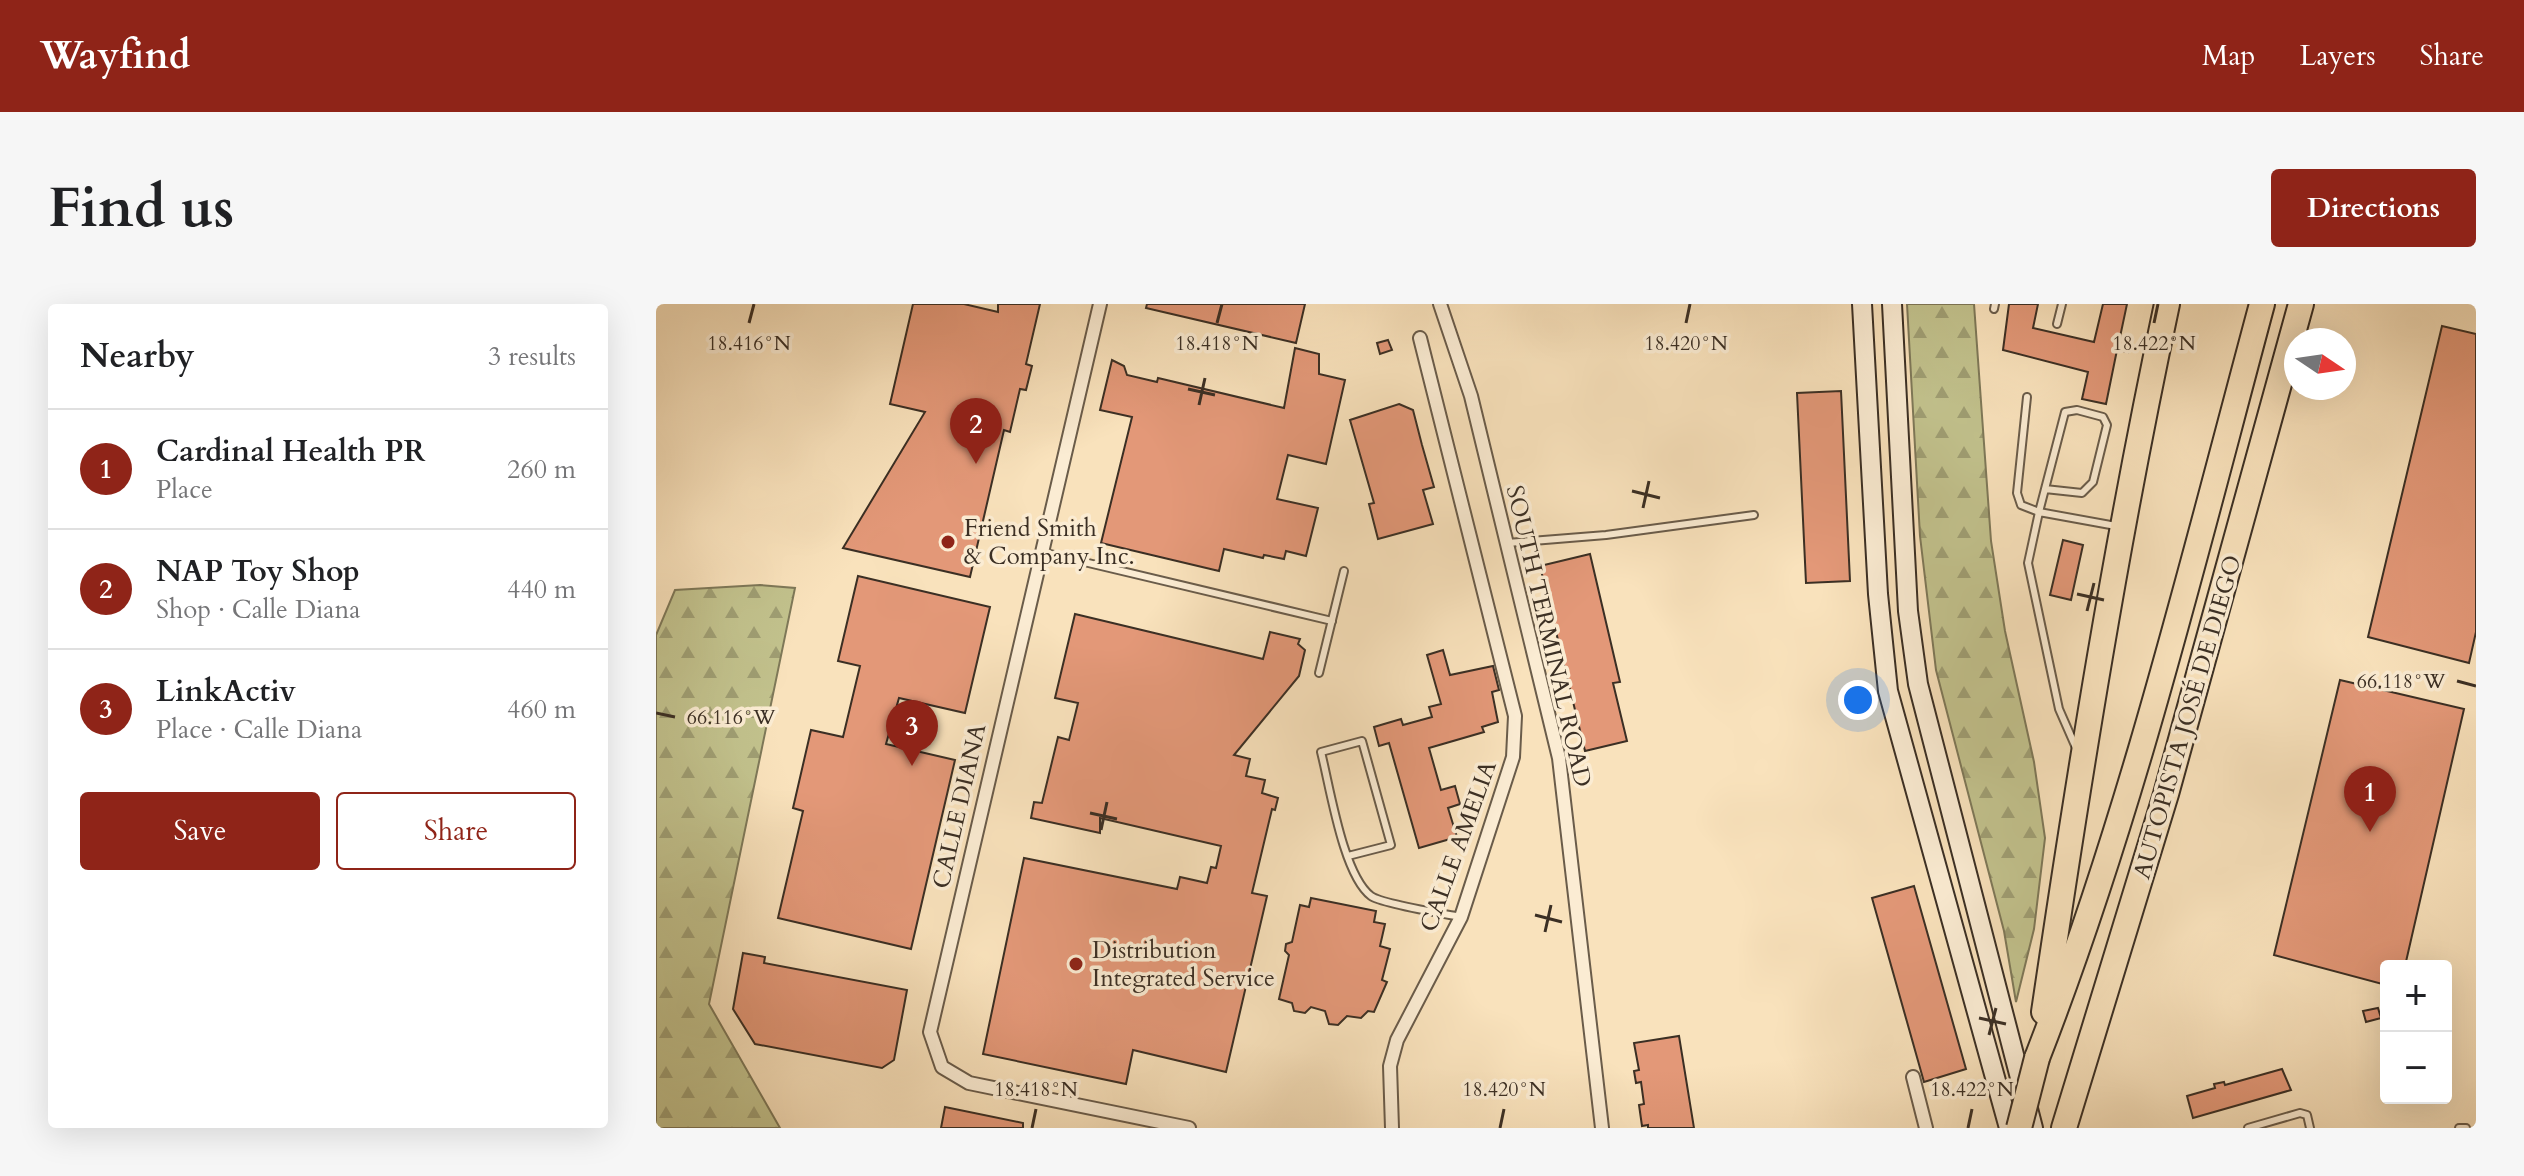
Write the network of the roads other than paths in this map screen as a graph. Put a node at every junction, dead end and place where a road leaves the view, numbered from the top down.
1 (1100, 304) edge
2 (1440, 304) edge
3 (1862, 304) edge
4 (1892, 304) edge
5 (2062, 304) edge
6 (2167, 304) edge
7 (2262, 304) edge
8 (2301, 304) edge
9 (2057, 324) dead end
10 (1420, 338) dead end
11 (2027, 397) dead end
12 (2045, 489) junction
13 (2039, 512) junction
14 (1754, 515) dead end
15 (2122, 527) junction
16 (1507, 543) junction
17 (1042, 552) junction
18 (1344, 571) dead end
19 (1332, 621) junction
20 (1319, 673) dead end
21 (2081, 761) junction
22 (1348, 856) junction
23 (1461, 917) junction
24 (2037, 1058) junction
25 (1913, 1077) dead end
26 (1129, 1122) edge
27 (1189, 1128) edge
28 (1392, 1128) edge
29 (1602, 1128) edge
30 (1926, 1128) edge
31 (2009, 1128) edge
32 (2019, 1128) edge
33 (2033, 1128) edge
34 (2064, 1128) edge
35 (2248, 1128) edge
36 (2310, 1128) edge
37 (2459, 1128) edge
38 (2466, 1128) edge

1 - 17 street, CALLE DIANA
2 - 16 street, SOUTH TERMINAL ROAD
3 - 31 street
4 - 33 street
5 - 9 lane
6 - 15 highway, AUTOPISTA JOSÉ DE DIEGO
7 - 24 highway, AUTOPISTA JOSÉ DE DIEGO
8 - 34 highway, AUTOPISTA JOSÉ DE DIEGO
10 - 23 street, CALLE AMELIA
11 - 13 lane
12 - 12 lane
12 - 13 lane
13 - 15 lane
13 - 21 lane
14 - 16 lane
15 - 21 highway, AUTOPISTA JOSÉ DE DIEGO
16 - 29 street, SOUTH TERMINAL ROAD
17 - 19 lane
17 - 26 street, CALLE DIANA
18 - 19 lane
19 - 20 lane
21 - 24 highway, AUTOPISTA JOSÉ DE DIEGO
22 - 22 lane
22 - 23 lane
23 - 28 street, CALLE AMELIA
24 - 32 highway, AUTOPISTA JOSÉ DE DIEGO, bridge
25 - 30 street
26 - 27 street, CALLE DIANA
35 - 36 lane
37 - 38 lane

